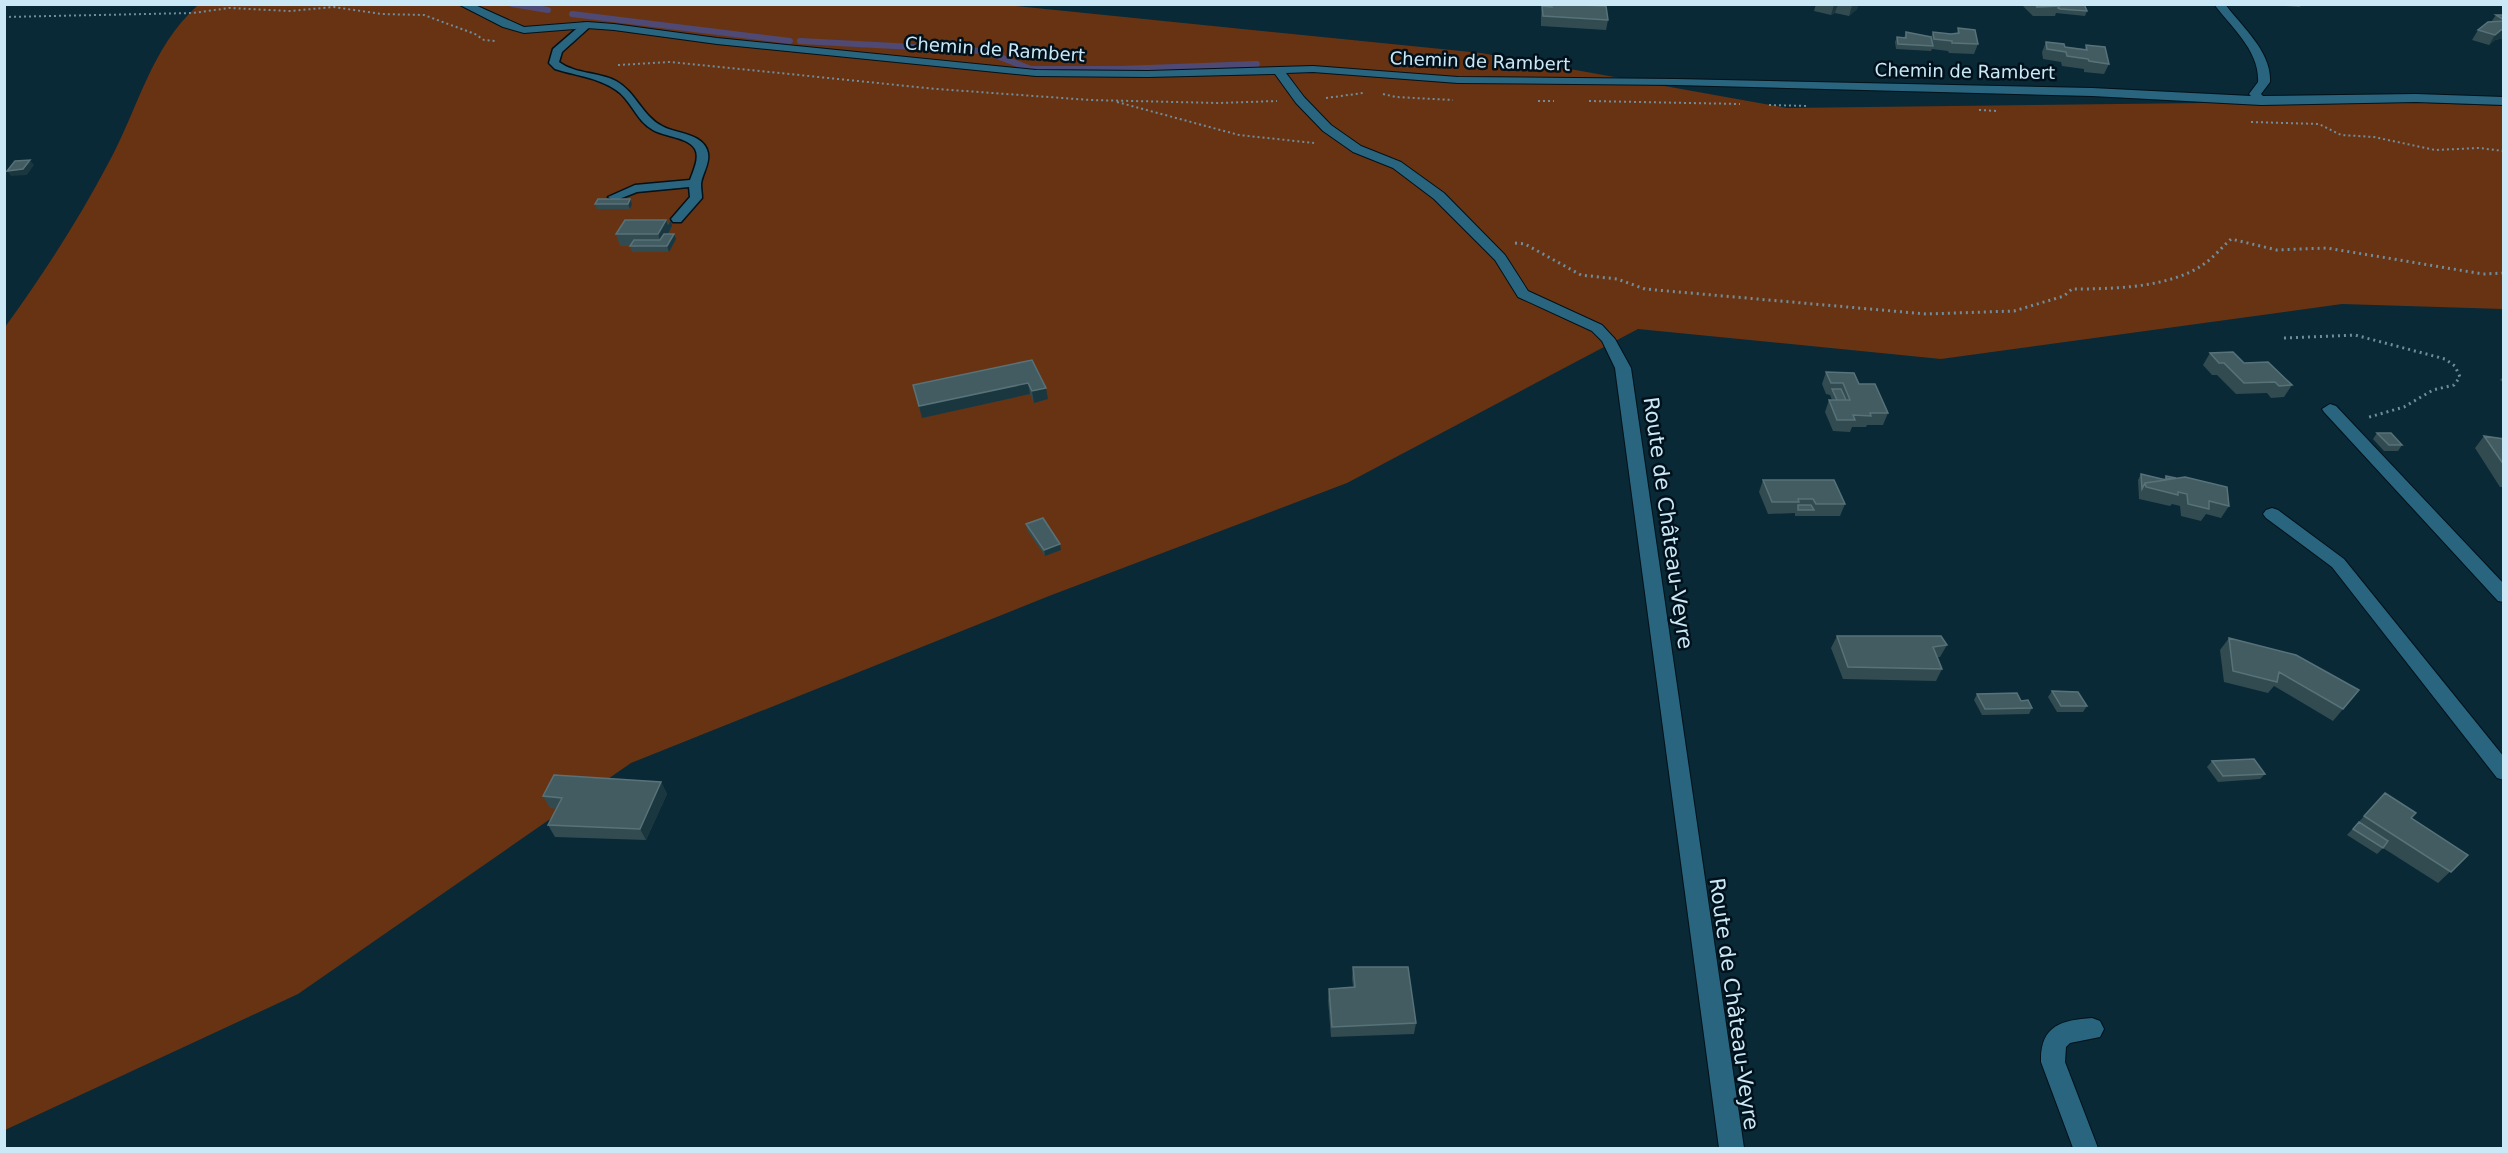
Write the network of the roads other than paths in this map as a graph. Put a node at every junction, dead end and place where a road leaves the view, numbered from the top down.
1 (463, 4) edge
2 (2219, 4) edge
3 (587, 25) junction
4 (1278, 69) junction
5 (2264, 82) junction
6 (2305, 100) junction
7 (2261, 101) junction
8 (2504, 101) edge
9 (695, 183) junction
10 (614, 197) edge
11 (677, 219) dead end
12 (2330, 409) dead end
13 (2272, 514) dead end
14 (2504, 596) edge
15 (2504, 772) edge
16 (2092, 1029) dead end
17 (1731, 1149) edge
18 (2085, 1149) edge

1 - 3 street, Chemin de Rambert
2 - 5 street
3 - 4 street, Chemin de Rambert
3 - 9 lane
4 - 7 street, Chemin de Rambert
4 - 17 street, Route de Château-Veyre
5 - 6 street
5 - 7 street
6 - 7 street, Chemin de Rambert
6 - 8 street, Chemin de Rambert
9 - 10 lane
9 - 11 lane
12 - 14 street
13 - 15 street
16 - 18 street

